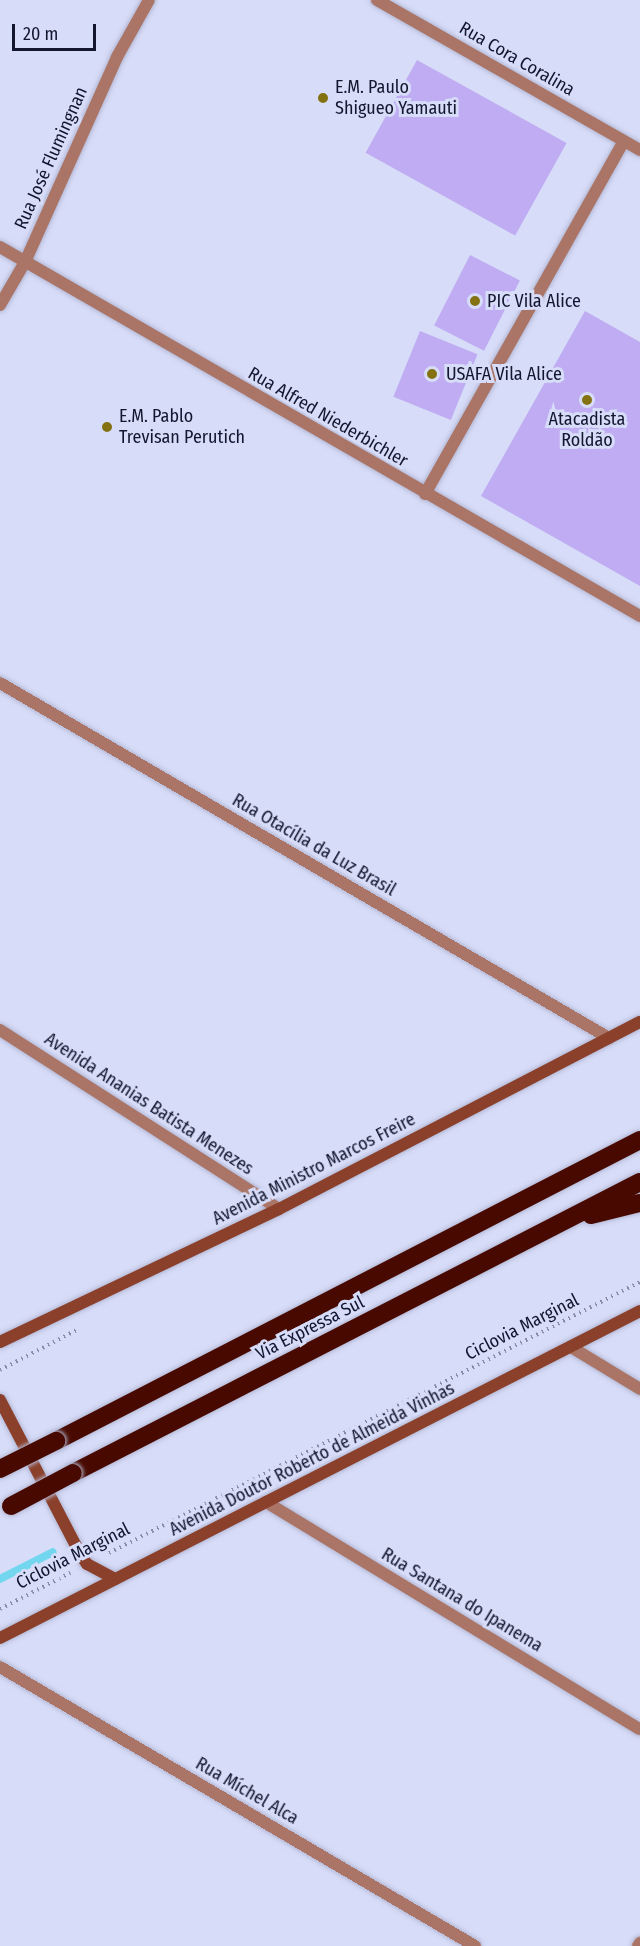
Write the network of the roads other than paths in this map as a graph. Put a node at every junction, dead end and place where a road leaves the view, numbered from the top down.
1 (149, 0) edge
2 (377, 0) edge
3 (624, 141) junction
4 (640, 150) edge
5 (0, 247) edge
6 (25, 262) junction
7 (0, 305) edge
8 (425, 494) junction
9 (640, 616) edge
10 (0, 683) edge
11 (640, 1022) edge
12 (0, 1030) edge
13 (609, 1038) junction
14 (640, 1140) edge
15 (640, 1182) edge
16 (640, 1203) edge
17 (279, 1209) junction
18 (560, 1223) junction
19 (640, 1311) edge
20 (0, 1342) edge
21 (571, 1347) junction
22 (640, 1389) edge
23 (0, 1400) edge
24 (0, 1469) edge
25 (266, 1502) junction
26 (6, 1509) edge
27 (115, 1579) junction
28 (0, 1638) edge
29 (0, 1667) edge
30 (640, 1729) edge
31 (476, 1946) edge

1 - 6 street, Rua José Flumingnan
2 - 3 street, Rua Cora Coralina
3 - 4 street, Rua Cora Coralina
3 - 8 street
5 - 6 street, Rua Alfred Niederbichler
6 - 7 street, Rua José Flumingnan
6 - 8 street, Rua Alfred Niederbichler
8 - 9 street, Rua Alfred Niederbichler
10 - 13 street, Rua Otacília da Luz Brasil
11 - 13 main road, Avenida Ministro Marcos Freire
12 - 17 street, Avenida Ananias Batista Menezes
13 - 17 main road, Avenida Ministro Marcos Freire
14 - 24 highway, Via Expressa Sul, bridge
15 - 18 highway, Via Expressa Sul
16 - 18 highway
17 - 20 main road, Avenida Ministro Marcos Freire
18 - 26 highway, Via Expressa Sul, bridge
19 - 21 main road, Avenida Doutor Roberto de Almeida Vinhas
21 - 22 street
21 - 25 main road, Avenida Doutor Roberto de Almeida Vinhas
23 - 27 main road
25 - 27 main road, Avenida Doutor Roberto de Almeida Vinhas
25 - 30 street, Rua Santana do Ipanema
27 - 28 main road, Avenida Doutor Roberto de Almeida Vinhas
29 - 31 street, Rua Míchel Alca

